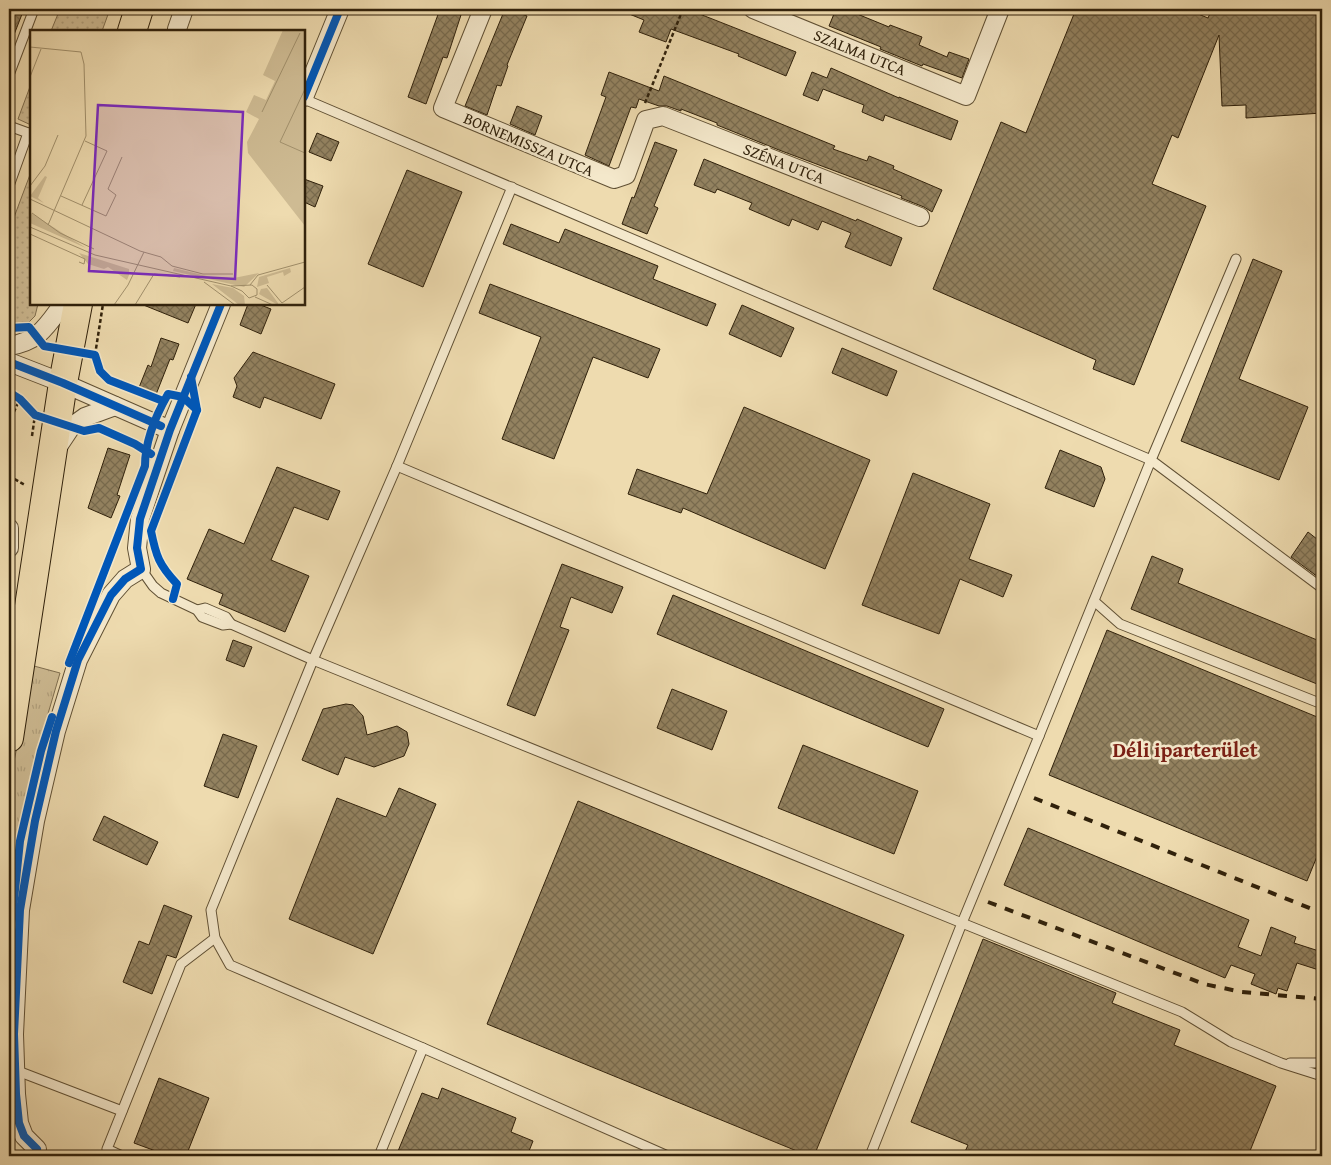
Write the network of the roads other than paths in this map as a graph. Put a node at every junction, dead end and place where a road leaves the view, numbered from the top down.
1 (34, 9) edge
2 (139, 9) edge
3 (184, 9) edge
4 (340, 9) edge
5 (483, 9) edge
6 (753, 9) edge
7 (1000, 9) edge
8 (177, 29) dead end
9 (132, 30) edge
10 (9, 75) edge
11 (305, 96) edge
12 (305, 98) edge
13 (646, 120) joint
14 (9, 126) edge
15 (30, 134) edge
16 (9, 186) edge
17 (512, 187) junction
18 (920, 217) dead end
19 (1236, 259) dead end
20 (62, 305) edge
21 (78, 305) edge
22 (221, 305) edge
23 (9, 346) edge
24 (9, 362) edge
25 (63, 384) junction
26 (115, 406) junction
27 (170, 430) junction
28 (52, 454) junction
29 (1152, 460) junction
30 (397, 466) junction
31 (9, 528) edge
32 (9, 548) edge
33 (141, 569) junction
34 (1322, 588) edge
35 (1094, 601) junction
36 (313, 660) junction
37 (1322, 704) edge
38 (1039, 736) junction
39 (9, 738) edge
40 (962, 923) junction
41 (214, 938) junction
42 (424, 1048) junction
43 (1281, 1063) junction
44 (1322, 1063) edge
45 (15, 1070) junction
46 (1322, 1076) edge
47 (122, 1111) junction
48 (40, 1153) edge
49 (122, 1156) edge
50 (379, 1156) edge
51 (668, 1156) edge
52 (870, 1156) edge

1 - 10 lane
2 - 9 main road
3 - 8 street
4 - 11 street
5 - 13 street, BORNEMISSZA UTCA
6 - 7 street, SZALMA UTCA
12 - 17 lane
13 - 18 street, SZÉNA UTCA
14 - 15 lane
15 - 16 lane
17 - 29 lane
17 - 30 lane
19 - 29 lane
20 - 23 street
21 - 25 main road
22 - 27 street
24 - 25 street
25 - 26 street
25 - 28 main road
26 - 27 street
26 - 28 street
27 - 33 street
28 - 39 main road
29 - 34 lane
29 - 35 lane
30 - 36 lane
30 - 38 lane
31 - 32 street
33 - 36 lane
33 - 45 street
35 - 37 lane
35 - 38 lane
36 - 40 lane
36 - 41 lane
38 - 40 lane
40 - 43 lane
40 - 52 lane
41 - 42 lane
41 - 47 lane
42 - 50 lane
42 - 51 lane
43 - 44 lane
43 - 46 lane
45 - 47 lane
45 - 48 street
47 - 49 lane

